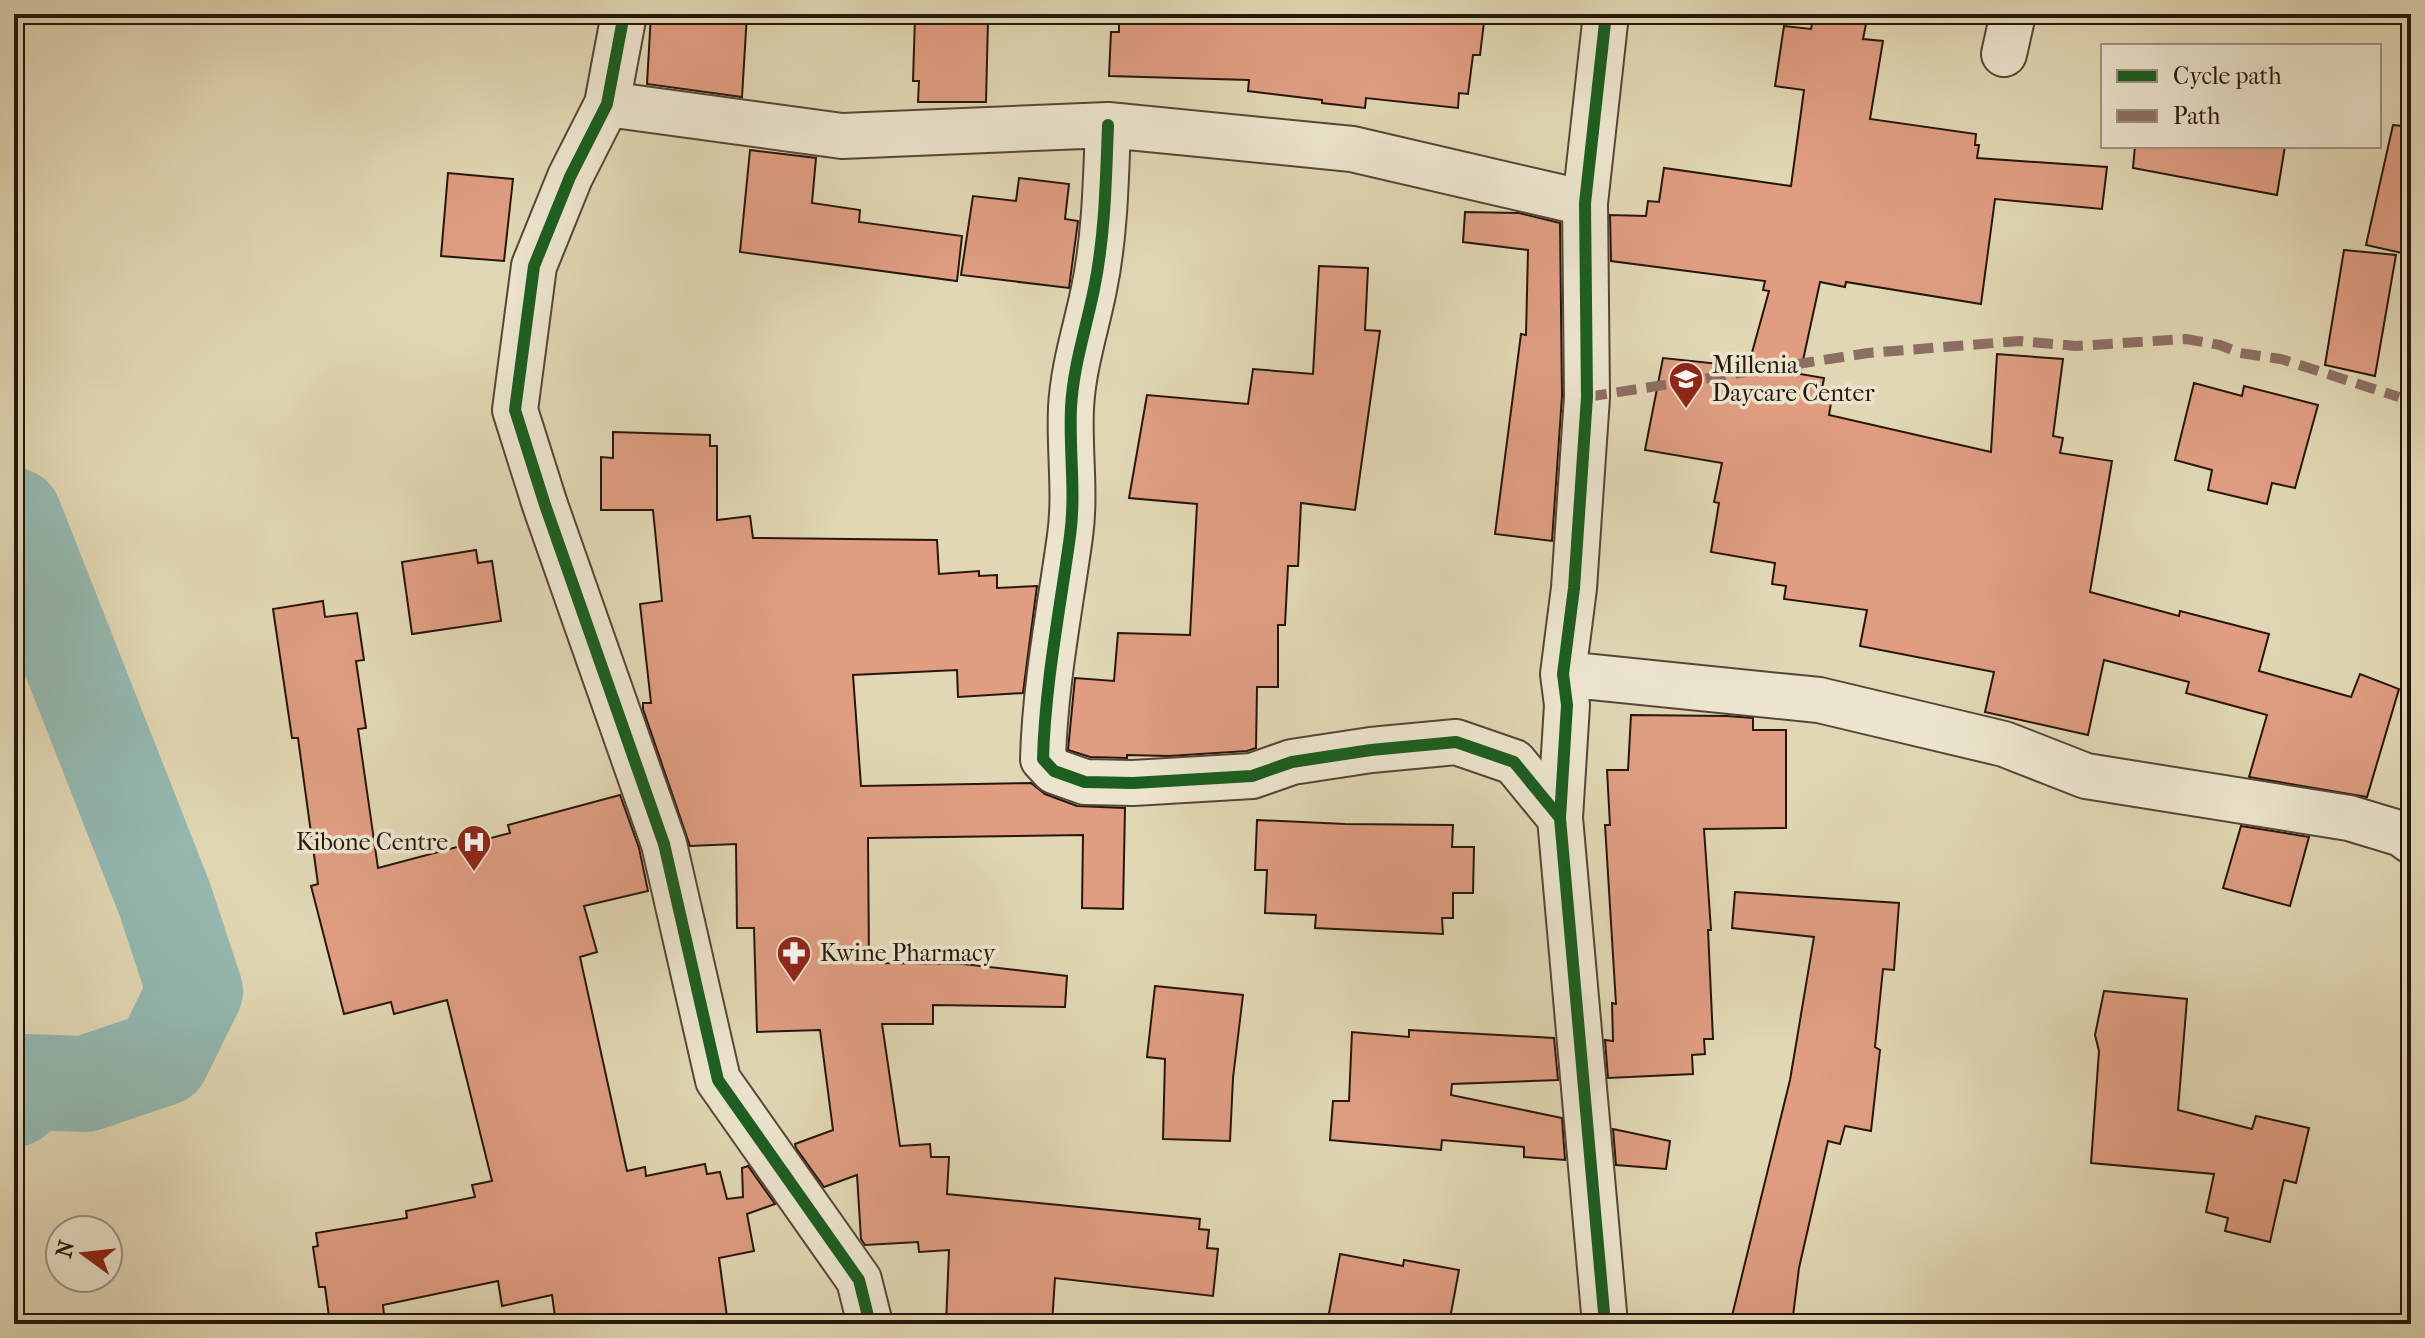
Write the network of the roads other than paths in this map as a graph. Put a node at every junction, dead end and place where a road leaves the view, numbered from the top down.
1 (624, 14) edge
2 (1606, 14) edge
3 (607, 104) junction
4 (1108, 125) junction
5 (1585, 203) junction
6 (1563, 674) junction
7 (1560, 818) junction
8 (2411, 841) edge
9 (870, 1324) edge
10 (1605, 1324) edge

1 - 3 street
2 - 5 street
3 - 4 street
3 - 9 street
4 - 5 street
4 - 7 street
5 - 6 street
6 - 7 street
6 - 8 street
7 - 10 street

